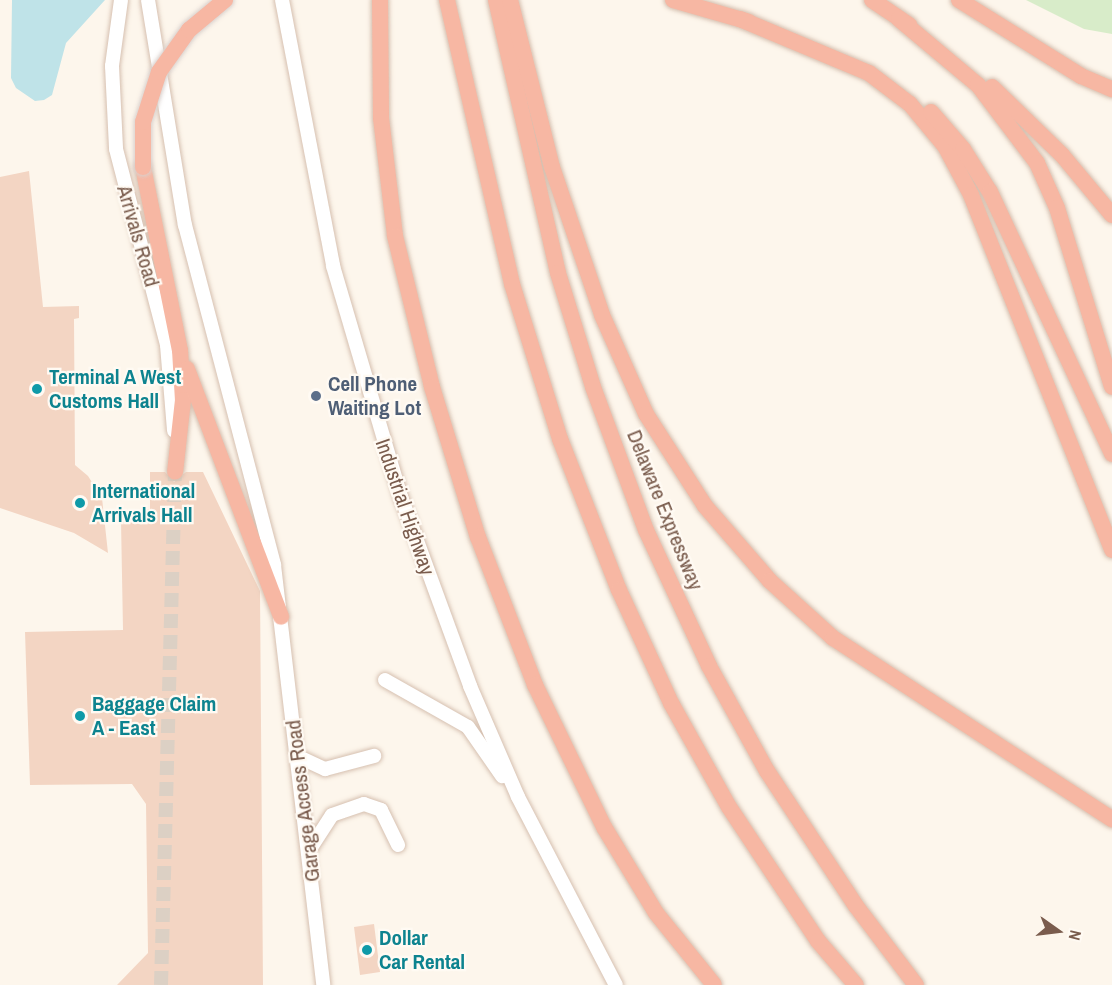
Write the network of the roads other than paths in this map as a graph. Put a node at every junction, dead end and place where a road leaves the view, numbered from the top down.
1 (121, 0) edge
2 (148, 0) edge
3 (225, 0) edge
4 (282, 0) edge
5 (380, 0) edge
6 (447, 0) edge
7 (496, 0) edge
8 (510, 0) edge
9 (673, 0) edge
10 (872, 0) edge
11 (959, 0) edge
12 (899, 19) junction
13 (740, 20) junction
14 (1112, 89) edge
15 (1112, 215) edge
16 (178, 336) junction
17 (1112, 387) edge
18 (1112, 454) edge
19 (175, 472) joint
20 (1112, 550) edge
21 (281, 617) junction
22 (385, 680) dead end
23 (374, 756) dead end
24 (299, 757) junction
25 (518, 797) junction
26 (1112, 819) edge
27 (398, 845) dead end
28 (310, 850) junction
29 (818, 941) junction
30 (323, 985) edge
31 (616, 985) edge
32 (714, 985) edge
33 (844, 985) edge
34 (856, 985) edge
35 (916, 985) edge

1 - 19 street, Arrivals Road
2 - 21 street, Garage Access Road
3 - 16 highway, bridge
4 - 25 street, Industrial Highway
5 - 32 highway
6 - 29 highway
7 - 35 highway, Delaware Expressway
8 - 26 highway
9 - 13 highway
10 - 12 highway
11 - 14 highway
12 - 15 highway
12 - 17 highway
13 - 18 highway
13 - 20 highway
16 - 19 highway
16 - 21 highway
21 - 24 street, Garage Access Road
22 - 25 street
23 - 24 street
24 - 28 street, Garage Access Road
25 - 31 street, Industrial Highway
27 - 28 street
28 - 30 street, Garage Access Road
29 - 33 highway
29 - 34 highway

